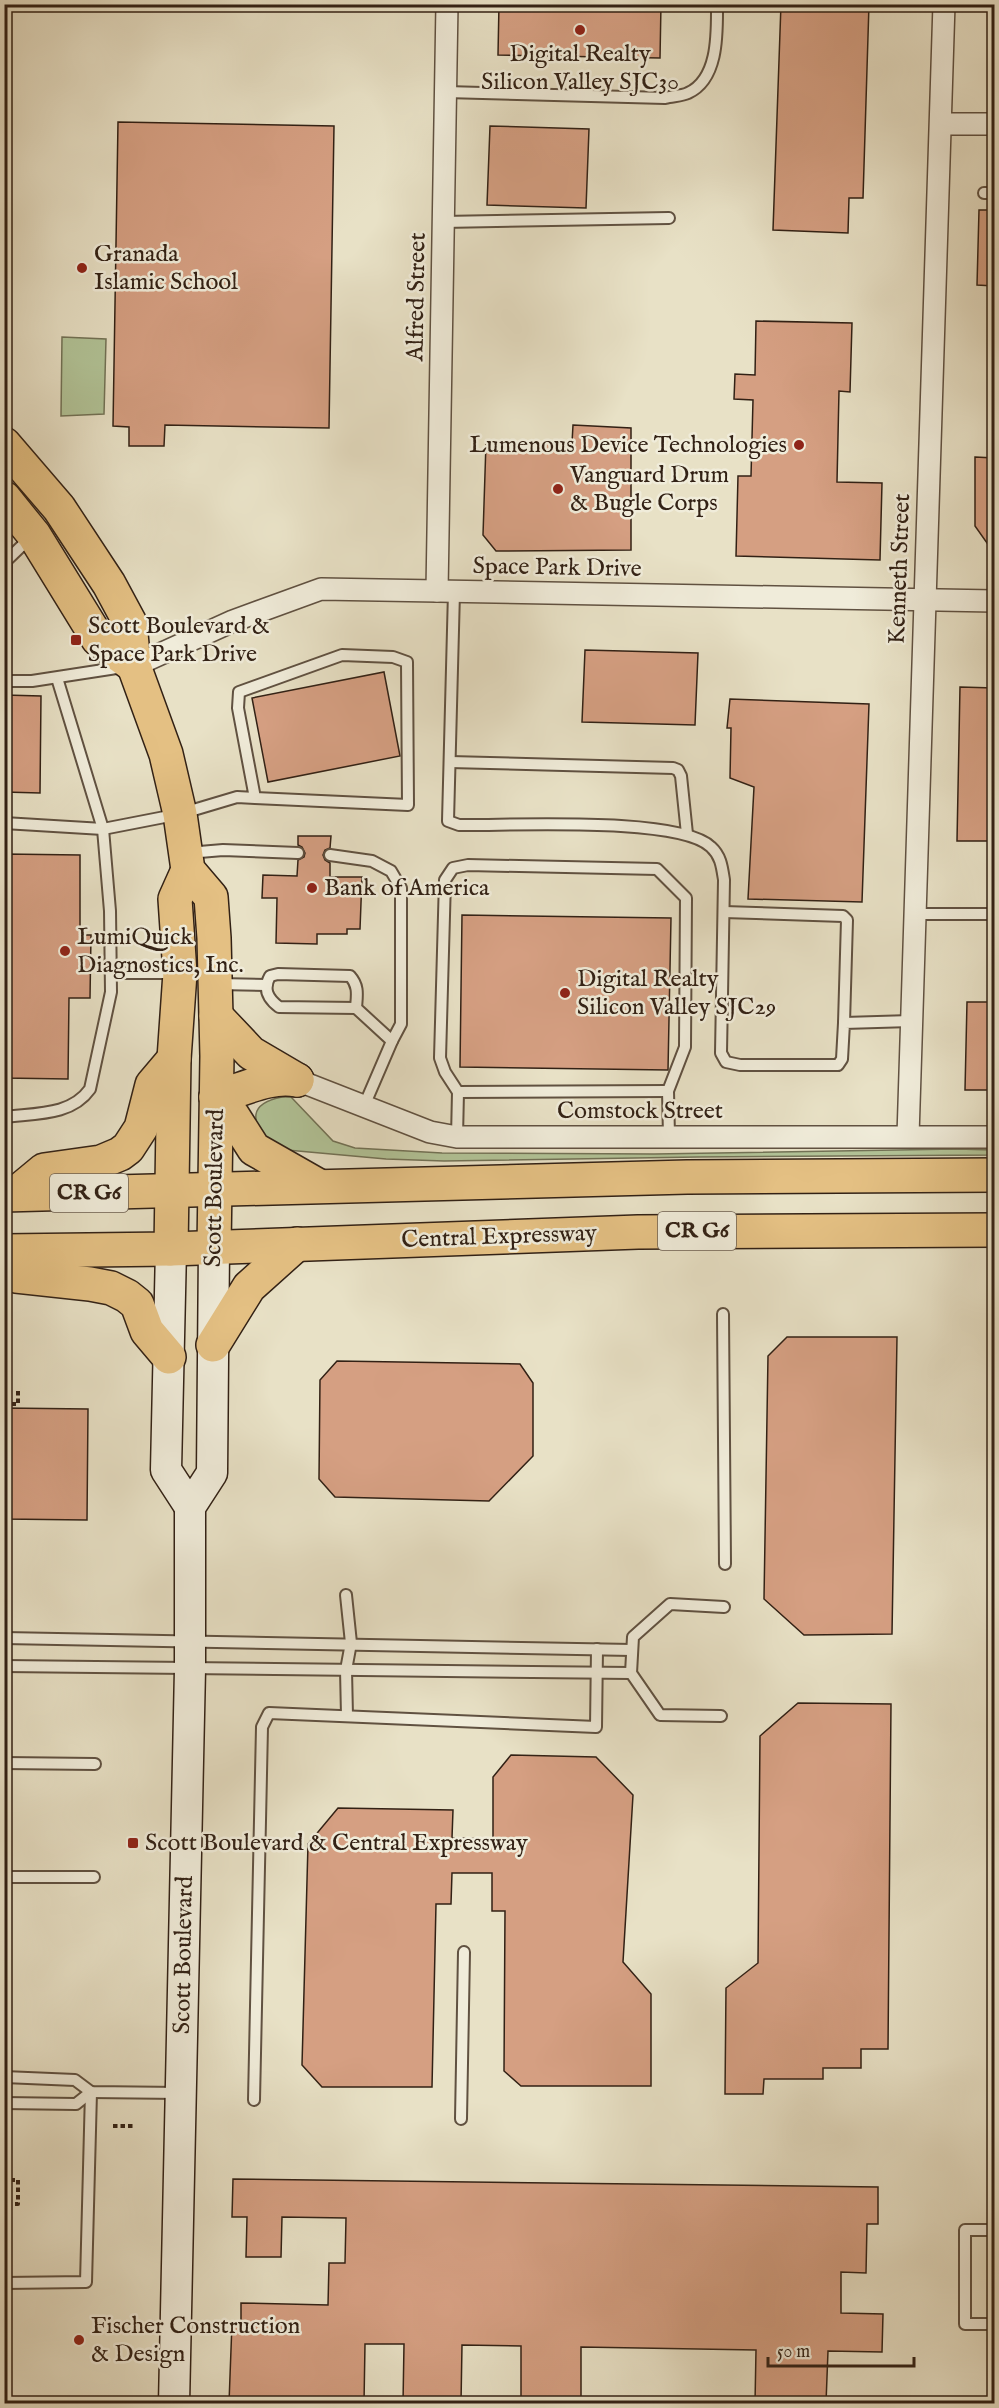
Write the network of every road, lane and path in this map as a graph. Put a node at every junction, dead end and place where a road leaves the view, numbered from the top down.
1 (447, 4) edge
2 (717, 4) edge
3 (944, 4) edge
4 (446, 92) junction
5 (941, 124) junction
6 (994, 124) edge
7 (669, 218) dead end
8 (444, 222) junction
9 (4, 444) edge
10 (4, 498) edge
11 (34, 535) junction
12 (445, 591) junction
13 (924, 599) junction
14 (994, 601) edge
15 (134, 666) junction
16 (57, 678) junction
17 (5, 681) edge
18 (450, 762) junction
19 (255, 798) junction
20 (180, 814) junction
21 (4, 823) edge
22 (103, 829) junction
23 (687, 834) junction
24 (298, 853) dead end
25 (330, 855) dead end
26 (187, 862) junction
27 (724, 912) junction
28 (915, 914) junction
29 (994, 914) edge
30 (111, 973) junction
31 (180, 973) junction
32 (215, 984) junction
33 (266, 985) junction
34 (356, 1008) junction
35 (216, 1016) junction
36 (911, 1021) junction
37 (844, 1023) junction
38 (392, 1041) junction
39 (174, 1059) junction
40 (297, 1080) junction
41 (668, 1091) junction
42 (458, 1092) junction
43 (216, 1097) junction
44 (364, 1106) junction
45 (4, 1117) edge
46 (669, 1136) junction
47 (908, 1136) junction
48 (458, 1137) junction
49 (994, 1137) edge
50 (994, 1174) edge
51 (318, 1186) junction
52 (216, 1190) junction
53 (173, 1191) junction
54 (10, 1195) edge
55 (994, 1230) edge
56 (297, 1244) junction
57 (214, 1247) junction
58 (171, 1249) junction
59 (4, 1251) edge
60 (4, 1266) edge
61 (723, 1314) dead end
62 (213, 1345) junction
63 (169, 1357) junction
64 (18, 1389) dead end
65 (4, 1404) edge
66 (190, 1507) junction
67 (4, 1527) edge
68 (725, 1564) dead end
69 (346, 1595) dead end
70 (724, 1606) dead end
71 (7, 1620) dead end
72 (4, 1638) edge
73 (351, 1643) junction
74 (597, 1649) junction
75 (632, 1650) junction
76 (190, 1654) junction
77 (4, 1666) edge
78 (346, 1670) junction
79 (597, 1672) junction
80 (631, 1673) junction
81 (347, 1716) junction
82 (721, 1716) dead end
83 (4, 1763) edge
84 (95, 1764) dead end
85 (4, 1877) edge
86 (94, 1877) dead end
87 (464, 1952) dead end
88 (4, 2077) edge
89 (91, 2092) junction
90 (181, 2093) junction
91 (254, 2100) dead end
92 (4, 2103) edge
93 (461, 2119) dead end
94 (113, 2126) dead end
95 (135, 2126) dead end
96 (4, 2164) edge
97 (6, 2180) edge
98 (6, 2204) edge
99 (994, 2230) edge
100 (4, 2232) edge
101 (4, 2283) edge
102 (994, 2324) edge
103 (174, 2403) edge

1 - 4 street, Alfred Street
2 - 4 lane
3 - 5 street, Kenneth Street
4 - 8 street, Alfred Street
5 - 6 street
5 - 13 street, Kenneth Street
7 - 8 lane
8 - 12 street, Alfred Street
9 - 15 main road
10 - 11 main road
11 - 15 main road
11 - 17 lane
12 - 13 street, Space Park Drive
12 - 15 street, Space Park Drive
12 - 18 lane
13 - 14 street, Space Park Drive
13 - 28 street, Kenneth Street
15 - 16 lane
15 - 20 main road
16 - 17 lane
16 - 22 lane
18 - 23 lane
18 - 23 lane
19 - 19 lane
19 - 20 lane
20 - 22 lane
20 - 26 main road
21 - 22 lane
22 - 30 lane
23 - 27 lane
24 - 26 lane
25 - 38 lane
26 - 31 main road, Scott Boulevard
26 - 32 main road, Scott Boulevard
27 - 37 lane
27 - 37 lane
28 - 29 lane
28 - 36 street, Kenneth Street
30 - 31 lane
30 - 45 lane
31 - 39 main road, Scott Boulevard
32 - 33 lane
32 - 35 main road, Scott Boulevard
33 - 34 lane
33 - 34 lane
34 - 38 lane
35 - 40 main road
35 - 43 main road, Scott Boulevard
36 - 37 lane
36 - 47 street, Kenneth Street
38 - 44 lane
39 - 53 main road, Scott Boulevard
39 - 54 main road
40 - 43 main road
40 - 44 street, Comstock Street
41 - 42 lane
41 - 42 lane
41 - 46 lane
42 - 48 lane
43 - 51 main road
43 - 52 main road, Scott Boulevard
44 - 48 street, Comstock Street
46 - 47 street, Comstock Street
46 - 48 street, Comstock Street
47 - 49 street, Comstock Street
50 - 51 main road, CR G6
51 - 52 main road, CR G6
52 - 53 main road, CR G6
52 - 57 main road, Scott Boulevard
53 - 54 main road, CR G6
53 - 58 main road, Scott Boulevard
55 - 56 main road, Central Expressway / CR G6
56 - 57 main road, Central Expressway / CR G6
56 - 62 main road
57 - 58 main road, Central Expressway / CR G6
57 - 62 main road, Scott Boulevard
58 - 59 main road, Central Expressway / CR G6
58 - 63 main road, Scott Boulevard
60 - 63 main road
61 - 68 lane
62 - 66 main road, Scott Boulevard
63 - 66 main road, Scott Boulevard
64 - 65 path
66 - 76 main road, Scott Boulevard
67 - 71 path
69 - 73 lane
70 - 75 lane
72 - 76 lane
73 - 74 lane
73 - 76 lane
73 - 78 lane
74 - 75 lane
74 - 79 lane
75 - 80 lane
76 - 77 lane
76 - 78 lane
76 - 90 main road, Scott Boulevard
78 - 79 lane
78 - 81 lane
79 - 80 lane
79 - 81 lane
80 - 82 lane
81 - 91 lane
83 - 84 lane
85 - 86 lane
87 - 93 lane
88 - 89 lane
89 - 90 lane
89 - 92 lane
89 - 101 lane
90 - 103 main road, Scott Boulevard
94 - 95 path
96 - 97 path
97 - 98 path
98 - 100 path
99 - 102 lane

